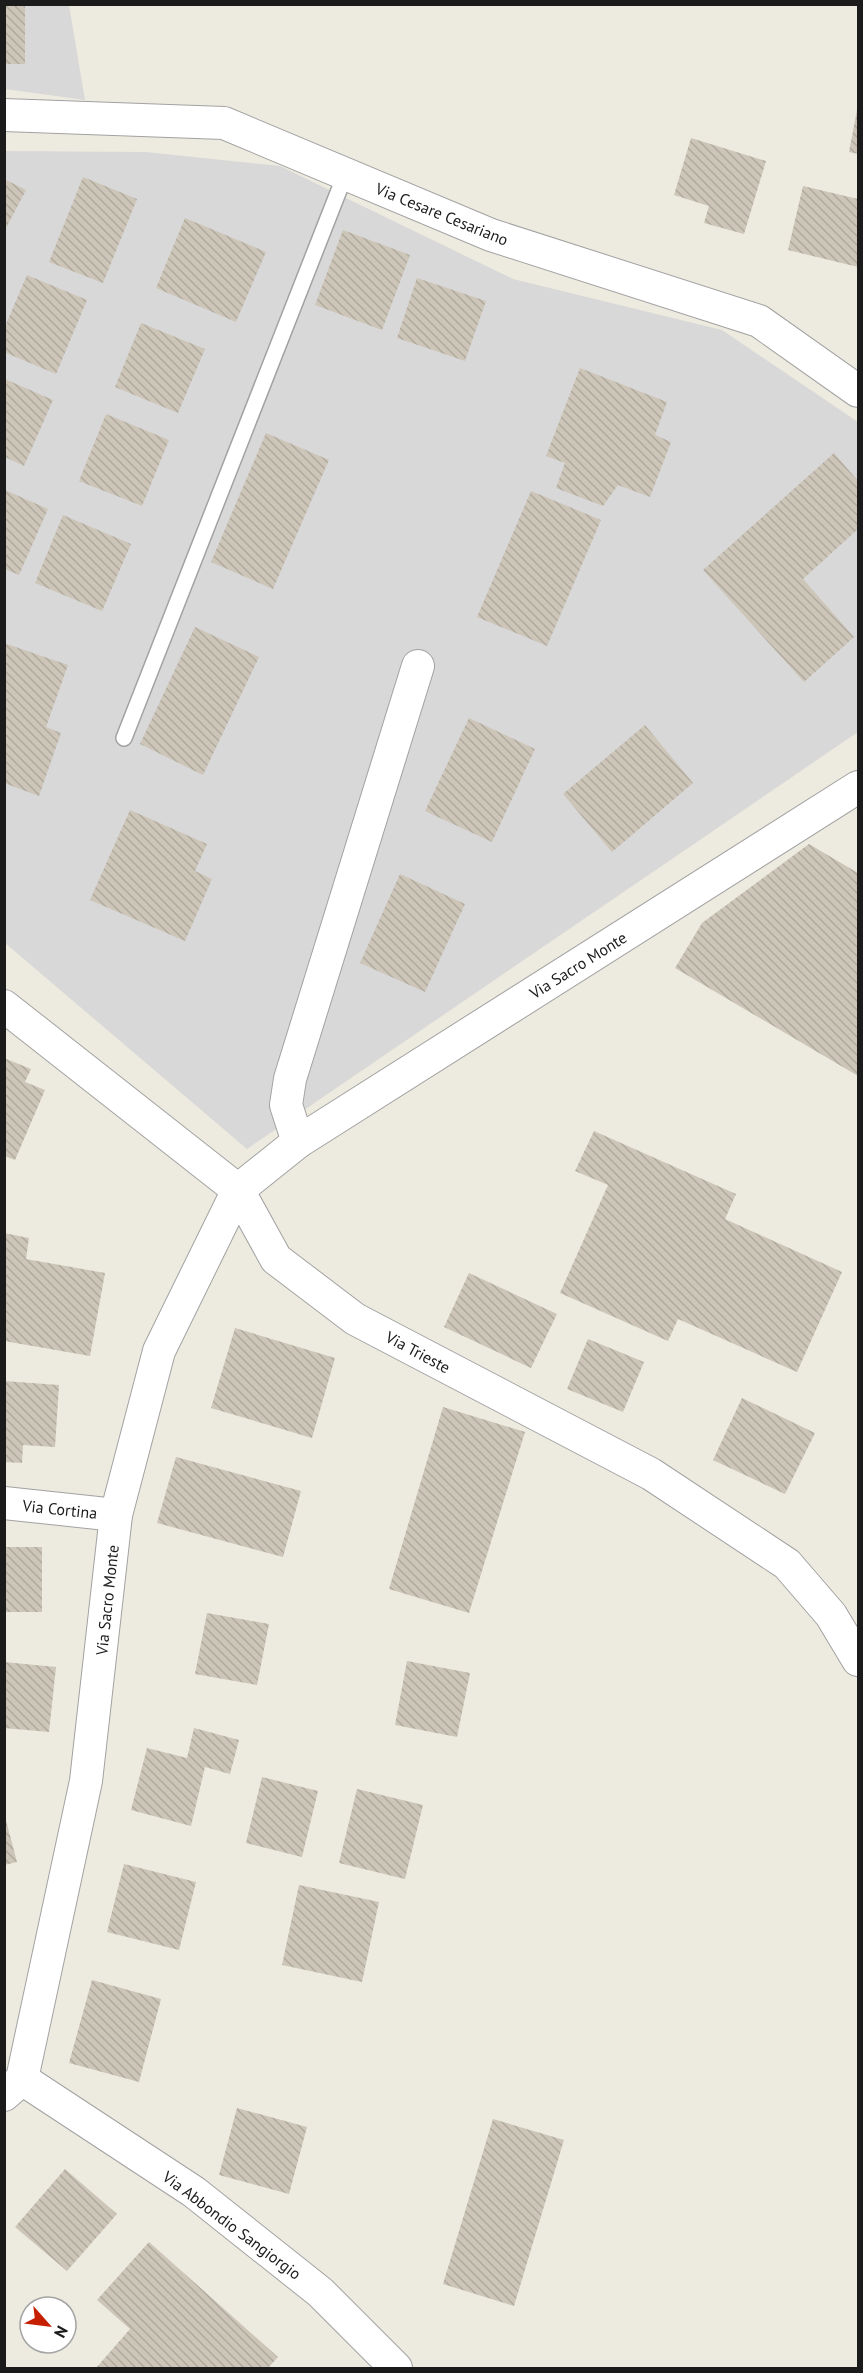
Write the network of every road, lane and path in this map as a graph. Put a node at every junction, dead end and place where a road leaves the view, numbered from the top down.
1 (4, 115) edge
2 (345, 175) junction
3 (858, 391) edge
4 (418, 666) dead end
5 (124, 738) dead end
6 (858, 787) edge
7 (4, 1006) edge
8 (298, 1143) junction
9 (238, 1190) junction
10 (4, 1503) edge
11 (116, 1515) junction
12 (858, 1660) edge
13 (13, 2087) edge
14 (396, 2368) edge

1 - 2 street, Via Cesare Cesariano
2 - 3 street, Via Cesare Cesariano
2 - 5 lane
4 - 8 street
6 - 8 street, Via Sacro Monte
7 - 9 street, Via Trieste
8 - 9 street, Via Sacro Monte
9 - 11 street, Via Sacro Monte
9 - 12 street, Via Trieste
10 - 11 street, Via Cortina
11 - 13 street, Via Sacro Monte
13 - 14 street, Via Abbondio Sangiorgio

